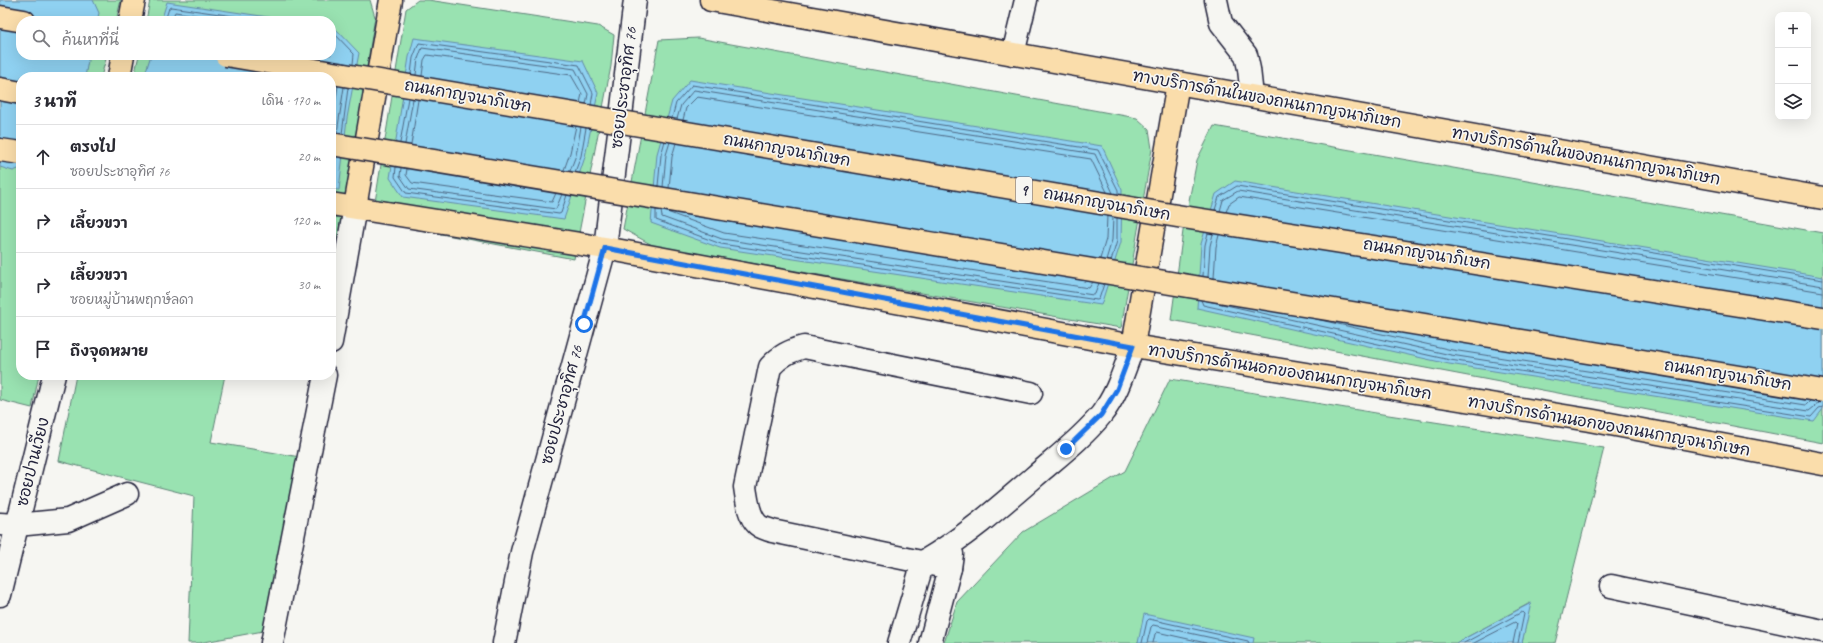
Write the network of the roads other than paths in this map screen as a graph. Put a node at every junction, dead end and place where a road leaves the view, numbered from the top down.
1 (134, 0) edge
2 (391, 0) edge
3 (635, 0) edge
4 (711, 0) edge
5 (1026, 0) edge
6 (1216, 0) edge
7 (131, 16) edge
8 (0, 17) edge
9 (16, 20) edge
10 (1013, 54) junction
11 (122, 60) edge
12 (256, 60) edge
13 (120, 72) edge
14 (326, 72) edge
15 (336, 74) edge
16 (1178, 83) junction
17 (0, 89) edge
18 (16, 92) edge
19 (1252, 96) junction
20 (336, 145) edge
21 (0, 150) edge
22 (16, 152) edge
23 (1823, 198) edge
24 (336, 205) edge
25 (355, 208) junction
26 (605, 248) junction
27 (336, 314) edge
28 (1823, 318) edge
29 (1133, 346) junction
30 (52, 380) edge
31 (324, 380) edge
32 (1823, 391) edge
33 (1031, 393) dead end
34 (1823, 464) edge
35 (127, 494) dead end
36 (9, 524) edge
37 (952, 544) junction
38 (923, 562) junction
39 (950, 568) junction
40 (1611, 586) dead end
41 (0, 595) edge
42 (1823, 631) edge
43 (272, 643) edge
44 (504, 643) edge
45 (899, 643) edge
46 (930, 643) edge

1 - 7 main road
2 - 25 main road
3 - 26 street, ซอยประชาอุทิศ 76
4 - 10 main road, ทางบริการด้านในของถนนกาญจนาภิเษก
5 - 10 street
6 - 19 street
8 - 9 main road
10 - 16 main road, ทางบริการด้านในของถนนกาญจนาภิเษก
11 - 13 main road
12 - 14 main road, ถนนกาญจนาภิเษก / 9, bridge
15 - 28 main road, ถนนกาญจนาภิเษก / 9, bridge
16 - 19 main road, ทางบริการด้านในของถนนกาญจนาภิเษก
16 - 29 main road
17 - 18 main road
19 - 23 main road, ทางบริการด้านในของถนนกาญจนาภิเษก
20 - 32 main road, ถนนกาญจนาภิเษก, bridge
21 - 22 main road
24 - 25 main road, ทางบริการด้านนอกของถนนกาญจนาภิเษก
25 - 26 main road, ทางบริการด้านนอกของถนนกาญจนาภิเษก
25 - 27 street
26 - 29 main road, ทางบริการด้านนอกของถนนกาญจนาภิเษก
26 - 44 street, ซอยประชาอุทิศ 76
29 - 34 main road, ทางบริการด้านนอกของถนนกาญจนาภิเษก
29 - 37 street
30 - 36 street, ซอยปานเวียง
31 - 43 street
33 - 38 street
35 - 36 street
36 - 41 street, ซอยปานเวียง
37 - 38 street
37 - 39 street
38 - 39 street
38 - 45 street
39 - 46 street
40 - 42 street

